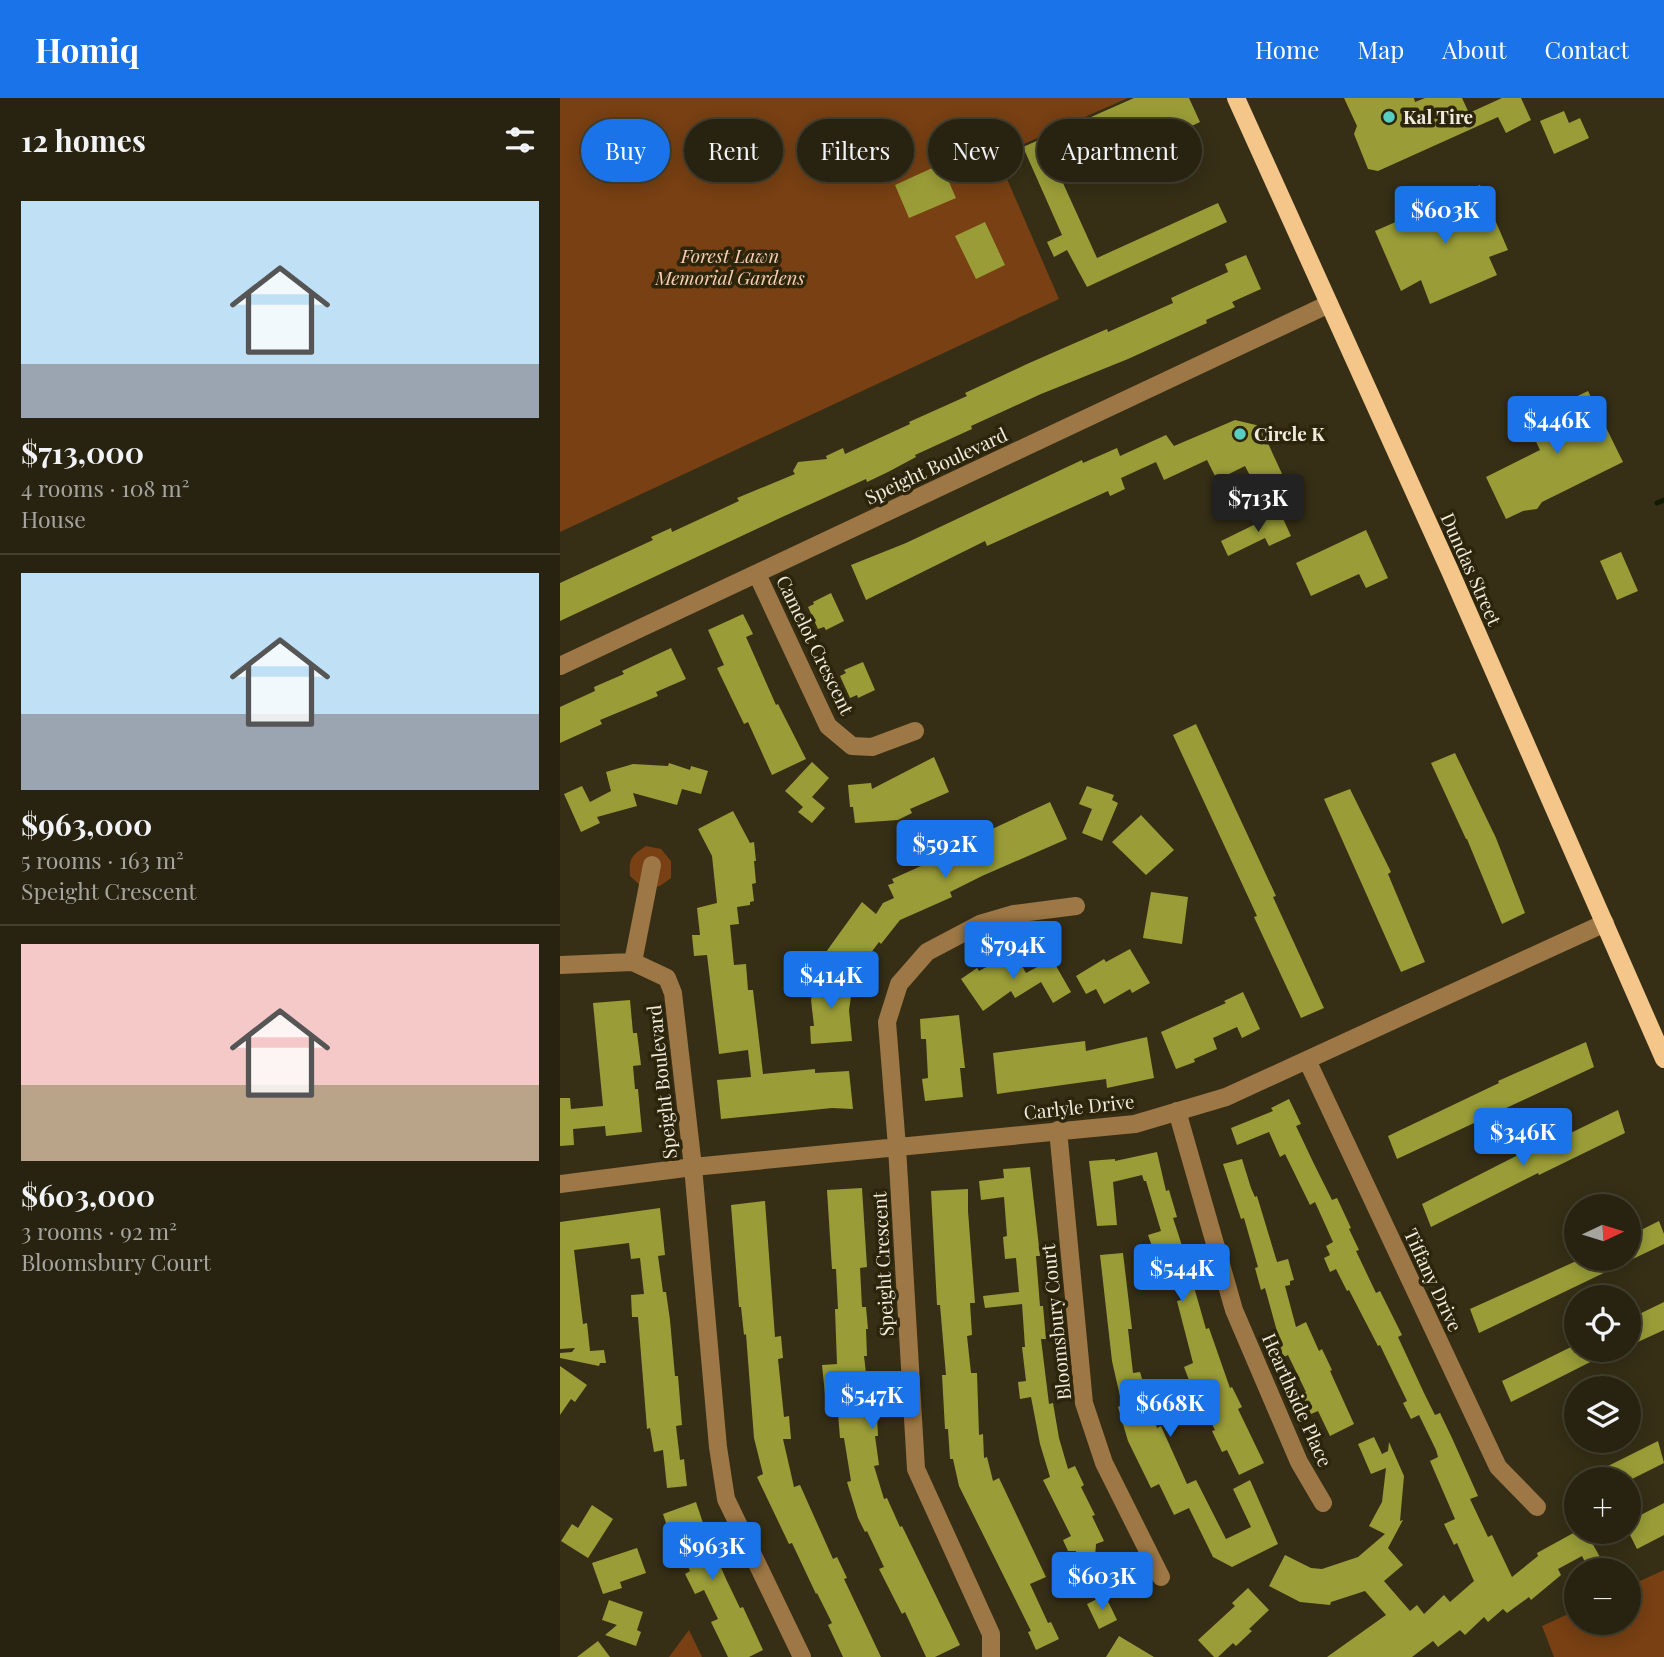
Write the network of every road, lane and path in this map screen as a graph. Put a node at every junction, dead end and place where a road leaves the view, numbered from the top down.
1 (1236, 98) edge
2 (1329, 304) junction
3 (757, 574) junction
4 (560, 666) edge
5 (915, 731) dead end
6 (652, 865) dead end
7 (1076, 906) dead end
8 (1605, 923) junction
9 (633, 962) junction
10 (560, 965) edge
11 (1664, 1059) edge
12 (1307, 1060) junction
13 (1177, 1111) junction
14 (1058, 1130) junction
15 (897, 1147) junction
16 (693, 1167) junction
17 (560, 1184) edge
18 (1323, 1503) dead end
19 (1537, 1507) dead end
20 (1161, 1577) dead end
21 (802, 1657) edge
22 (991, 1657) edge

1 - 2 main road, Dundas Street
2 - 3 street, Speight Boulevard
2 - 8 main road, Dundas Street
3 - 4 street, Speight Boulevard
3 - 5 street, Camelot Crescent
6 - 9 street
7 - 15 street, Speight Crescent
8 - 11 main road, Dundas Street
8 - 12 street, Carlyle Drive
9 - 10 street, Speight Boulevard
9 - 16 street, Speight Boulevard
12 - 13 street, Carlyle Drive
12 - 19 street, Tiffany Drive
13 - 14 street, Carlyle Drive
13 - 18 street, Hearthside Place
14 - 15 street, Carlyle Drive
14 - 20 street, Bloomsbury Court
15 - 16 street, Carlyle Drive
15 - 22 street, Speight Crescent
16 - 17 street, Carlyle Drive
16 - 21 street

